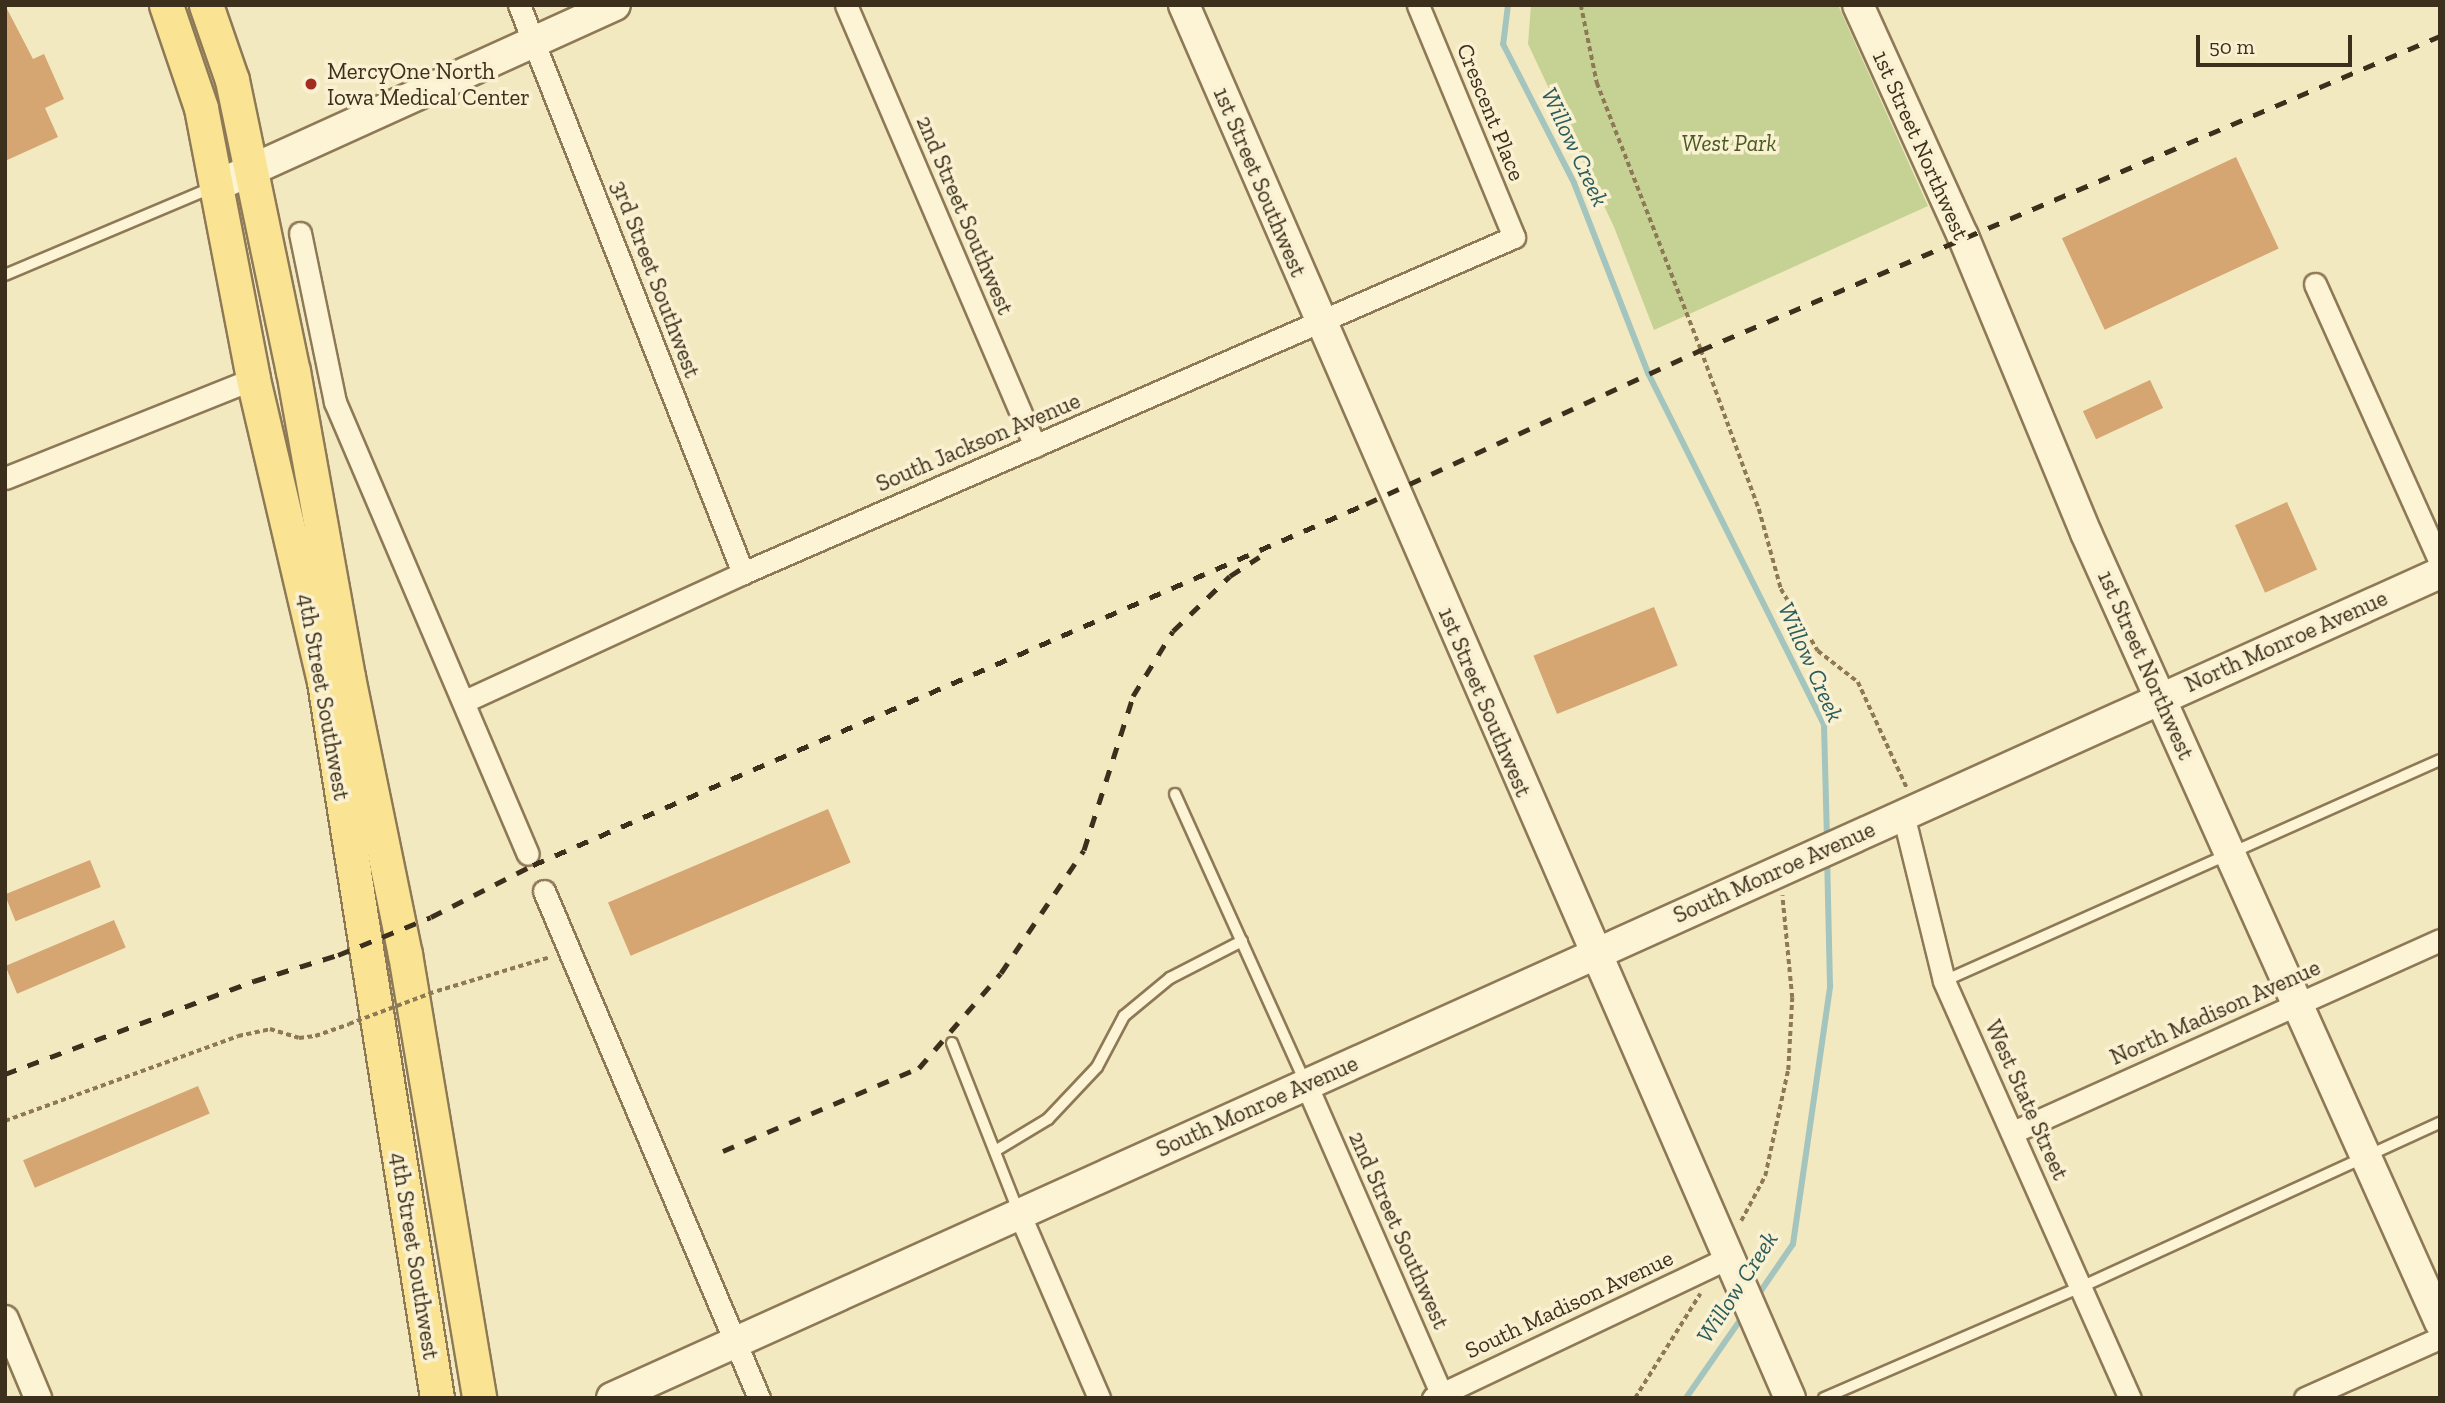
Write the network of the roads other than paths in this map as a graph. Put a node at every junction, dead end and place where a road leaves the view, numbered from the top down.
1 (166, 5) edge
2 (206, 5) edge
3 (519, 5) edge
4 (615, 5) edge
5 (846, 5) edge
6 (1184, 5) edge
7 (1858, 5) edge
8 (1418, 6) edge
9 (534, 41) junction
10 (251, 170) junction
11 (216, 186) junction
12 (300, 233) dead end
13 (1514, 237) joint
14 (5, 275) edge
15 (2315, 284) dead end
16 (1321, 322) junction
17 (253, 379) junction
18 (1035, 446) junction
19 (6, 475) edge
20 (2440, 562) edge
21 (744, 573) junction
22 (2440, 573) edge
23 (2160, 697) junction
24 (464, 701) junction
25 (2440, 760) edge
26 (1175, 794) dead end
27 (1896, 810) junction
28 (2230, 853) junction
29 (528, 854) dead end
30 (544, 891) dead end
31 (2440, 940) edge
32 (1242, 941) junction
33 (1594, 954) junction
34 (1944, 981) junction
35 (2297, 1003) junction
36 (952, 1043) dead end
37 (1306, 1084) junction
38 (2440, 1123) edge
39 (2013, 1132) junction
40 (995, 1151) junction
41 (2366, 1157) junction
42 (1019, 1213) junction
43 (1730, 1262) junction
44 (2081, 1287) junction
45 (5, 1319) edge
46 (2440, 1322) edge
47 (2440, 1338) edge
48 (735, 1342) junction
49 (1439, 1396) edge
50 (38, 1398) edge
51 (437, 1398) edge
52 (478, 1398) edge
53 (612, 1398) edge
54 (759, 1398) edge
55 (1099, 1398) edge
56 (1790, 1398) edge
57 (1824, 1398) edge
58 (2130, 1398) edge
59 (2305, 1398) edge

1 - 11 main road, 4th Street Southwest
2 - 10 main road, 4th Street Southwest
3 - 9 street, 3rd Street Southwest
4 - 9 main road
5 - 18 street, 2nd Street Southwest
6 - 16 main road, 1st Street Southwest
7 - 23 main road, 1st Street Northwest
8 - 13 street, Crescent Place
9 - 10 main road
9 - 21 street, 3rd Street Southwest
10 - 11 main road
10 - 52 main road, 4th Street Southwest
11 - 14 lane
11 - 17 main road, 4th Street Southwest
12 - 24 street
13 - 16 street, South Jackson Avenue
15 - 20 street
16 - 18 street, South Jackson Avenue
16 - 33 main road, 1st Street Southwest
17 - 19 street
17 - 51 main road, 4th Street Southwest
18 - 21 street, South Jackson Avenue
21 - 24 street, South Jackson Avenue
22 - 23 main road, North Monroe Avenue
23 - 27 main road, North Monroe Avenue
23 - 28 main road, 1st Street Northwest
24 - 29 street
25 - 28 lane
26 - 32 lane
27 - 33 main road, South Monroe Avenue
27 - 34 street, West State Street
28 - 34 lane
28 - 35 main road, 1st Street Northwest
30 - 48 street
31 - 35 street, North Madison Avenue
32 - 37 lane
32 - 40 lane
33 - 37 main road, South Monroe Avenue
33 - 43 main road, 1st Street Southwest
34 - 39 street, West State Street
35 - 39 street, North Madison Avenue
35 - 41 main road, 1st Street Northwest
36 - 40 lane
37 - 42 main road, South Monroe Avenue
37 - 49 street, 2nd Street Southwest
38 - 41 lane
39 - 44 street, West State Street
40 - 42 lane
41 - 44 lane
41 - 46 main road, 1st Street Northwest
42 - 48 main road, South Monroe Avenue
42 - 55 street
43 - 49 street, South Madison Avenue
43 - 56 main road, 1st Street Southwest
44 - 57 lane
44 - 58 street, West State Street
45 - 50 street
47 - 59 street
48 - 53 main road, South Monroe Avenue
48 - 54 street

